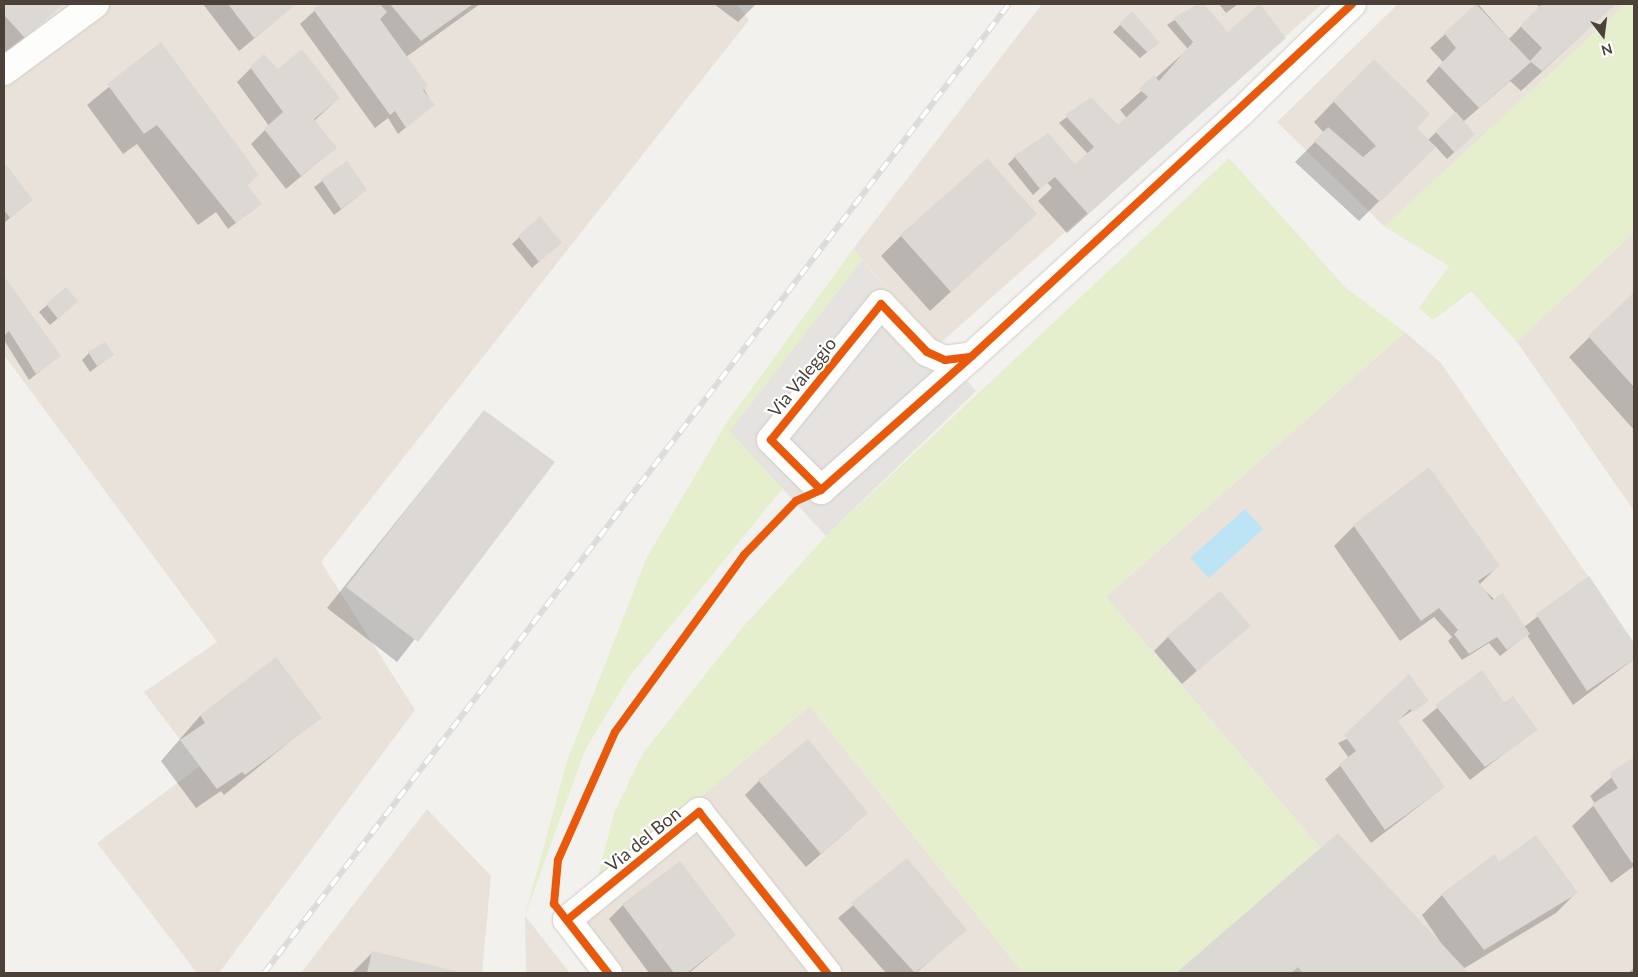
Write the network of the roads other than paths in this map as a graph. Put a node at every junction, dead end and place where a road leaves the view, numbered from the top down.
1 (95, 4) edge
2 (1352, 4) edge
3 (4, 71) edge
4 (972, 356) junction
5 (608, 973) edge
6 (827, 973) edge

1 - 3 street
2 - 4 street, Via Valeggio
4 - 4 street, Via Valeggio
5 - 6 street, Via del Bon

